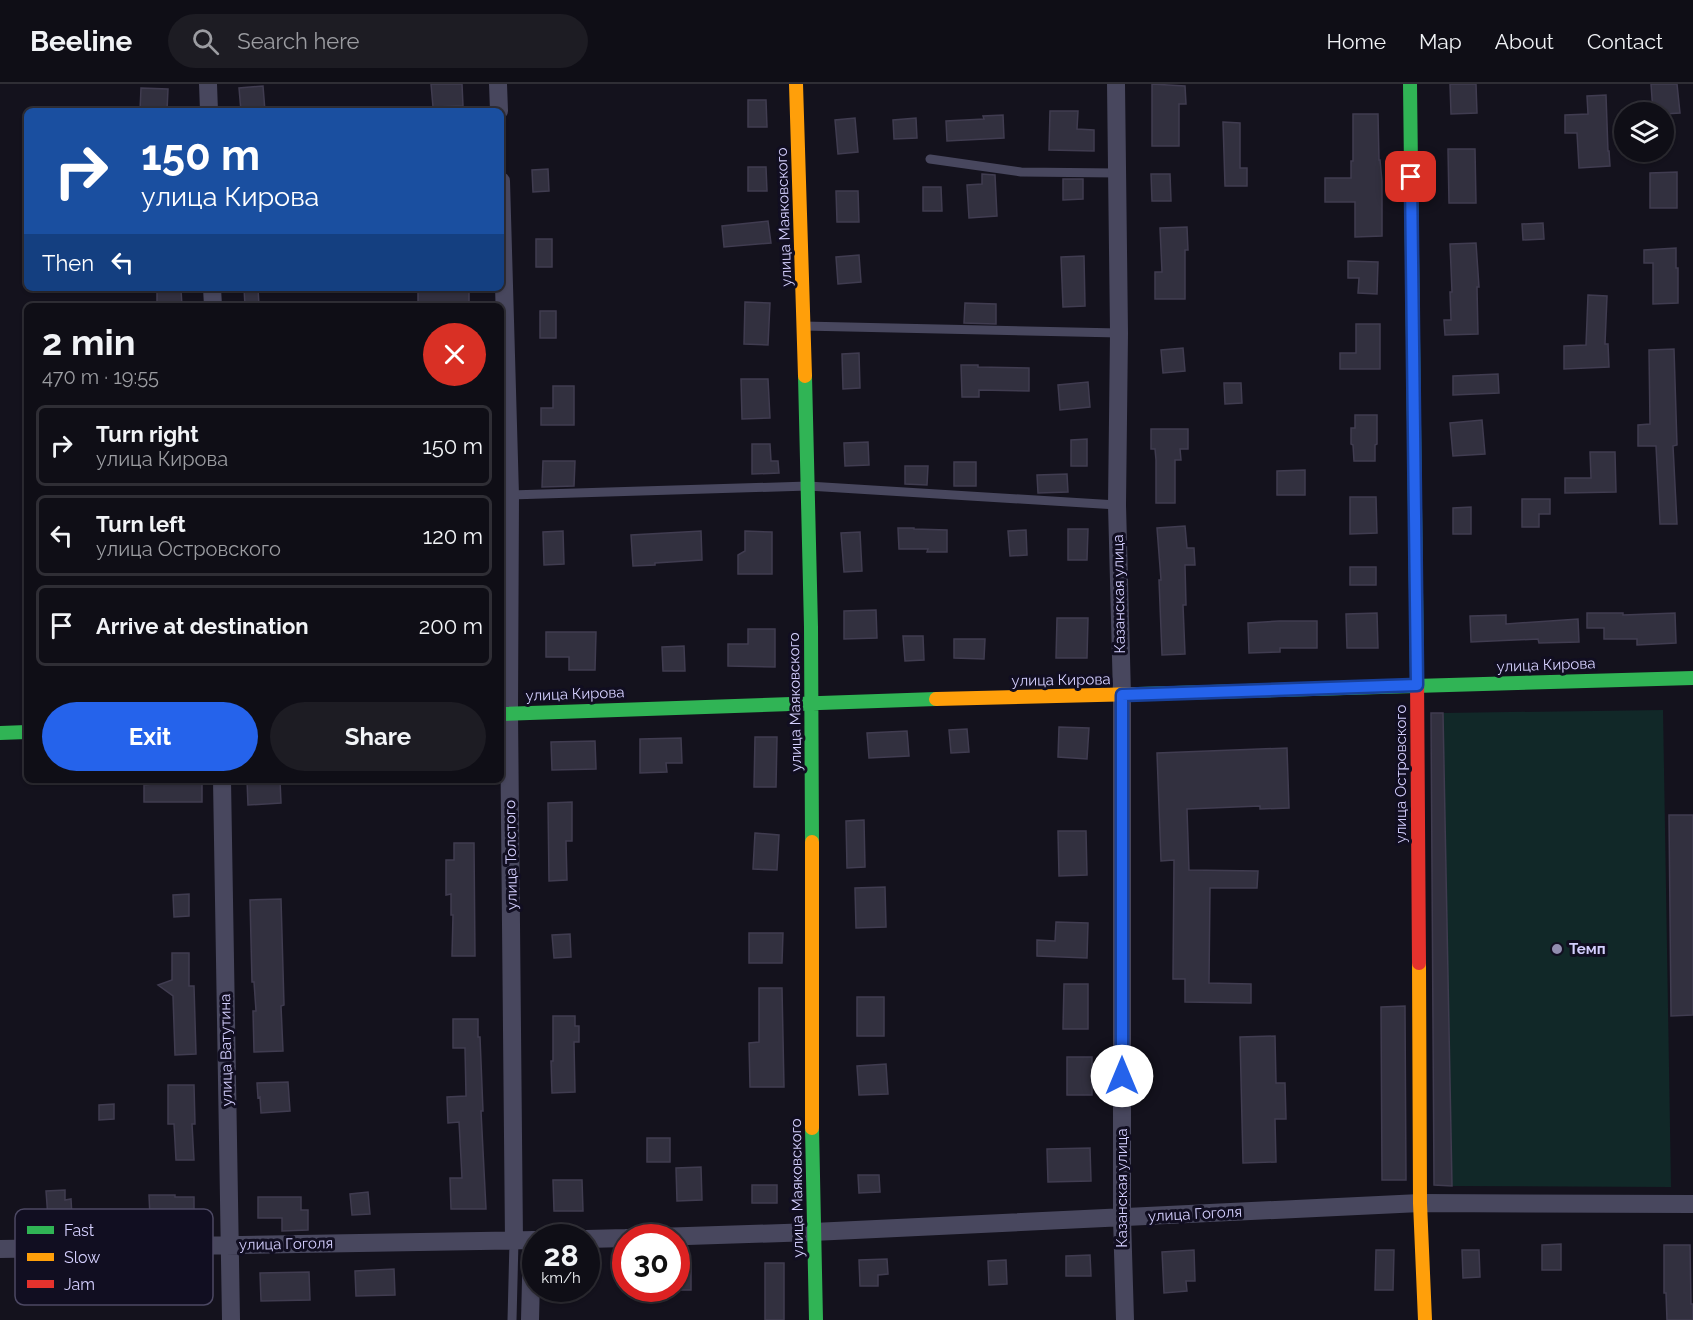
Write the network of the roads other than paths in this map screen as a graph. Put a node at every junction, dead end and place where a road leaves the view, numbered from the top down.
1 (208, 84) edge
2 (498, 84) edge
3 (796, 84) edge
4 (1116, 84) edge
5 (1410, 84) edge
6 (209, 108) edge
7 (499, 108) edge
8 (930, 159) dead end
9 (1117, 173) junction
10 (504, 286) edge
11 (803, 326) junction
12 (1119, 333) junction
13 (808, 486) junction
14 (510, 495) junction
15 (1117, 505) junction
16 (1693, 678) edge
17 (1417, 685) junction
18 (1122, 695) junction
19 (812, 703) junction
20 (505, 713) edge
21 (24, 732) edge
22 (0, 733) edge
23 (222, 783) edge
24 (1420, 1203) junction
25 (1693, 1204) edge
26 (1122, 1218) junction
27 (526, 1224) edge
28 (813, 1232) junction
29 (690, 1236) edge
30 (522, 1240) edge
31 (213, 1245) edge
32 (228, 1245) junction
33 (0, 1250) edge
34 (15, 1250) edge
35 (522, 1267) edge
36 (529, 1302) edge
37 (231, 1320) edge
38 (512, 1320) edge
39 (530, 1320) edge
40 (816, 1320) edge
41 (1125, 1320) edge
42 (1425, 1320) edge

1 - 6 street
2 - 7 street
3 - 11 street, улица Маяковского
4 - 9 street, Казанская улица
5 - 17 street, улица Островского
8 - 9 lane
9 - 12 street, Казанская улица
10 - 14 street, улица Толстого
11 - 12 lane
11 - 13 street, улица Маяковского
12 - 15 street, Казанская улица
13 - 14 lane
13 - 15 lane
13 - 19 street, улица Маяковского
14 - 20 street, улица Толстого
15 - 18 street, Казанская улица
16 - 17 street, улица Кирова
17 - 18 street, улица Кирова
17 - 24 street, улица Островского
18 - 19 street, улица Кирова
18 - 26 street, Казанская улица
19 - 20 street, улица Кирова
19 - 28 street, улица Маяковского
20 - 27 street, улица Толстого
21 - 22 street
23 - 32 street, улица Ватутина
24 - 25 street, улица Гоголя
24 - 26 street, улица Гоголя
24 - 42 street, улица Островского
26 - 28 street, улица Гоголя
26 - 41 street, Казанская улица
28 - 29 street, улица Гоголя
28 - 40 street, улица Маяковского
30 - 32 street, улица Гоголя
31 - 32 street, улица Гоголя
32 - 37 street, улица Ватутина
33 - 34 street, улица Гоголя
35 - 38 lane
36 - 39 street, улица Толстого

